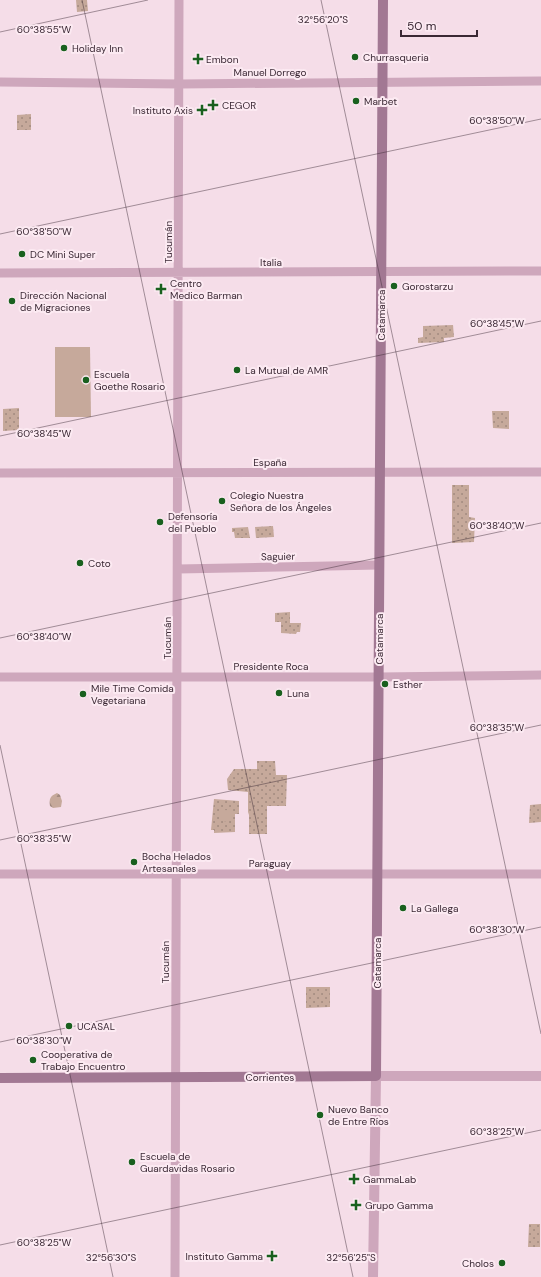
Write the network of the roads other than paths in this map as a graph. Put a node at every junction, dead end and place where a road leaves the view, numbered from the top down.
1 (179, 0) edge
2 (383, 0) edge
3 (541, 81) edge
4 (0, 82) edge
5 (382, 82) junction
6 (180, 84) junction
7 (541, 271) edge
8 (0, 273) edge
9 (179, 273) junction
10 (381, 273) junction
11 (541, 472) edge
12 (0, 473) edge
13 (178, 473) junction
14 (380, 473) junction
15 (379, 565) junction
16 (178, 569) junction
17 (541, 675) edge
18 (0, 677) edge
19 (178, 677) junction
20 (379, 677) junction
21 (0, 874) edge
22 (377, 874) junction
23 (541, 874) edge
24 (177, 875) junction
25 (376, 1076) junction
26 (541, 1076) edge
27 (176, 1077) junction
28 (0, 1078) edge
29 (175, 1277) edge
30 (373, 1277) edge

1 - 6 street, Tucumán
2 - 5 main road, Catamarca
3 - 5 street, Manuel Dorrego
4 - 6 street, Manuel Dorrego
5 - 6 street, Manuel Dorrego
5 - 10 main road, Catamarca
6 - 9 street, Tucumán
7 - 10 street, Italia
8 - 9 street, Italia
9 - 10 street, Italia
9 - 13 street, Tucumán
10 - 14 main road, Catamarca
11 - 14 street, España
12 - 13 street, España
13 - 14 street, España
13 - 16 street, Tucumán
14 - 15 main road, Catamarca
15 - 16 street, Saguier
15 - 20 main road, Catamarca
16 - 19 street, Tucumán
17 - 20 street, Presidente Roca
18 - 19 street, Presidente Roca
19 - 20 street, Presidente Roca
19 - 24 street, Tucumán
20 - 22 main road, Catamarca
21 - 24 street, Paraguay
22 - 23 street, Paraguay
22 - 24 street, Paraguay
22 - 25 main road, Catamarca
24 - 27 street, Tucumán
25 - 26 street, Corrientes
25 - 27 main road, Corrientes
25 - 30 street, Catamarca
27 - 28 main road, Corrientes
27 - 29 street, Tucumán

